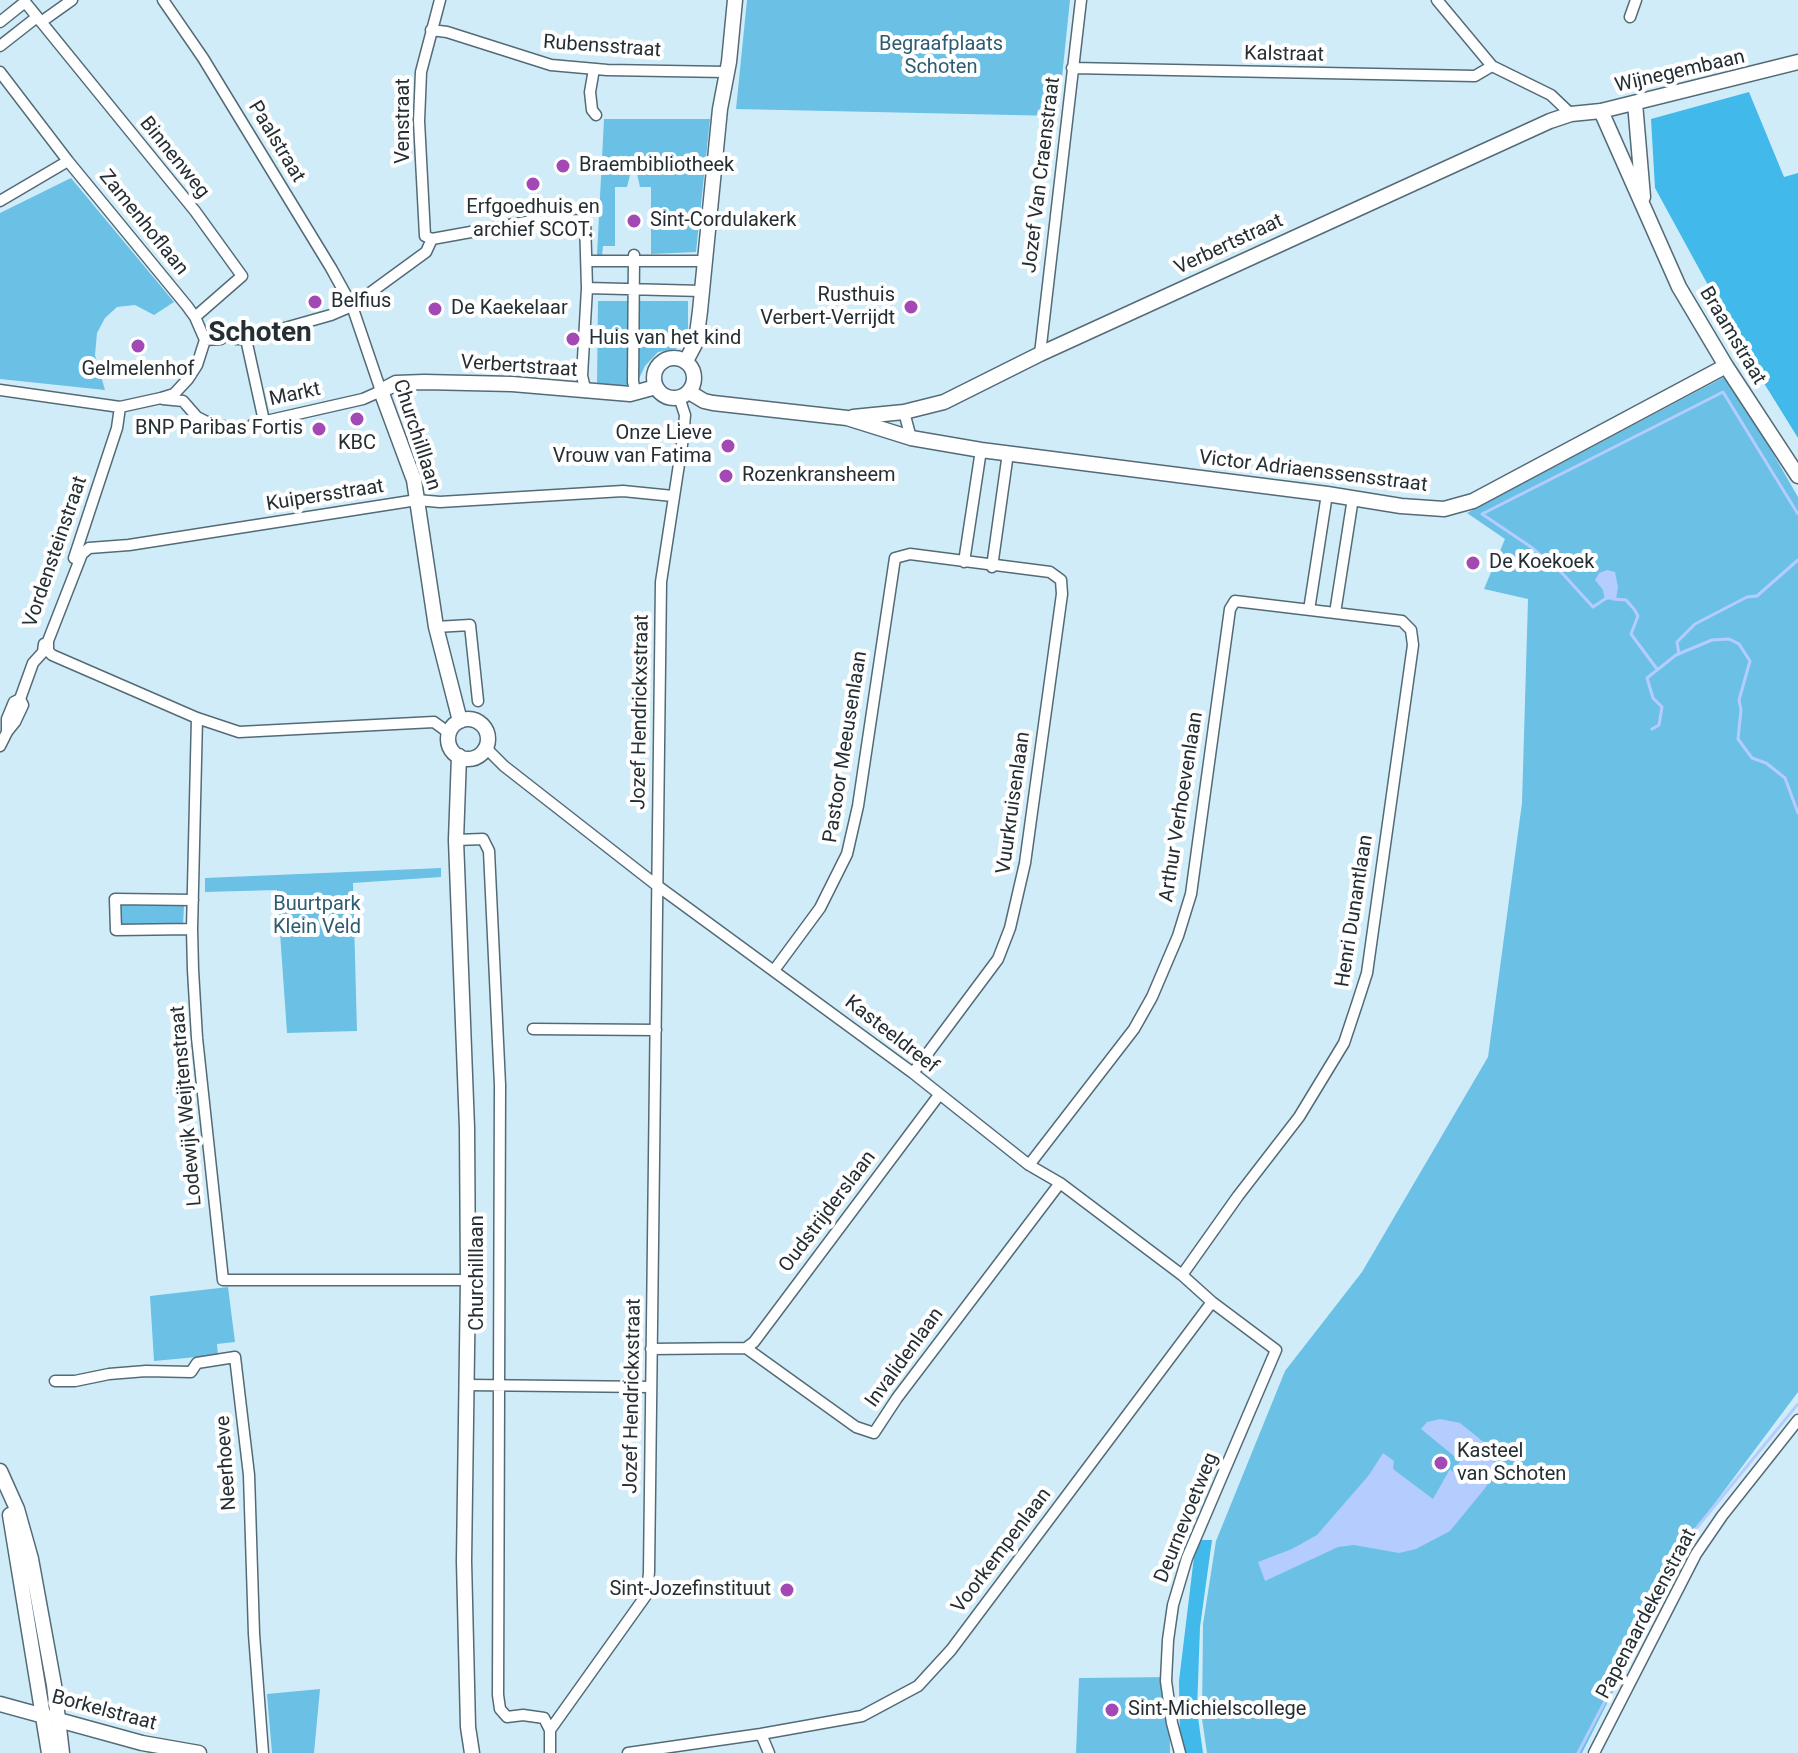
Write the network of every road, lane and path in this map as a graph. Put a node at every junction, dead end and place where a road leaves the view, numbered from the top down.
1 (72, 0) edge
2 (163, 0) edge
3 (440, 0) edge
4 (735, 0) edge
5 (1081, 0) edge
6 (1437, 0) edge
7 (1636, 0) edge
8 (1630, 17) dead end
9 (39, 20) junction
10 (0, 22) edge
11 (431, 30) junction
12 (0, 46) edge
13 (1798, 62) edge
14 (1492, 66) junction
15 (1072, 68) junction
16 (594, 69) junction
17 (0, 72) edge
18 (726, 72) junction
19 (1635, 103) junction
20 (1601, 111) junction
21 (1571, 114) junction
22 (596, 115) dead end
23 (68, 161) junction
24 (1633, 169) junction
25 (0, 201) edge
26 (432, 239) junction
27 (634, 258) junction
28 (588, 261) junction
29 (705, 261) junction
30 (587, 288) junction
31 (634, 290) junction
32 (702, 291) junction
33 (352, 306) junction
34 (195, 317) junction
35 (221, 339) dead end
36 (205, 340) junction
37 (1040, 354) junction
38 (686, 361) junction
39 (1726, 366) junction
40 (656, 387) junction
41 (0, 390) edge
42 (381, 391) junction
43 (586, 392) junction
44 (636, 393) junction
45 (684, 394) junction
46 (161, 398) junction
47 (120, 407) junction
48 (904, 412) junction
49 (847, 418) junction
50 (239, 428) dead end
51 (911, 438) junction
52 (981, 450) junction
53 (1008, 453) junction
54 (1798, 476) edge
55 (1327, 494) junction
56 (673, 496) junction
57 (1353, 498) junction
58 (417, 500) junction
59 (82, 554) joint
60 (895, 558) joint
61 (964, 562) junction
62 (992, 567) junction
63 (1235, 601) joint
64 (1309, 610) junction
65 (1335, 613) junction
66 (436, 627) junction
67 (478, 701) dead end
68 (197, 718) junction
69 (460, 721) junction
70 (449, 733) junction
71 (0, 746) edge
72 (486, 748) junction
73 (459, 756) junction
74 (456, 840) junction
75 (655, 884) junction
76 (193, 900) junction
77 (192, 929) junction
78 (775, 969) junction
79 (533, 1029) dead end
80 (656, 1030) junction
81 (913, 1073) junction
82 (939, 1095) junction
83 (1029, 1165) junction
84 (1060, 1183) junction
85 (1182, 1275) junction
86 (468, 1280) junction
87 (1212, 1302) junction
88 (746, 1348) junction
89 (651, 1349) junction
90 (1276, 1350) joint
91 (55, 1381) dead end
92 (467, 1385) junction
93 (498, 1385) junction
94 (651, 1387) junction
95 (1798, 1420) edge
96 (1, 1473) edge
97 (0, 1704) edge
98 (50, 1717) junction
99 (550, 1730) junction
100 (761, 1734) junction
101 (49, 1753) edge
102 (62, 1753) edge
103 (199, 1753) edge
104 (263, 1753) edge
105 (472, 1753) edge
106 (550, 1753) edge
107 (628, 1753) edge
108 (769, 1753) edge
109 (1180, 1753) edge
110 (1594, 1753) edge

1 - 9 street
2 - 33 street, Paalstraat
3 - 11 street, Venstraat
4 - 18 street
5 - 15 street, Jozef Van Craenstraat
6 - 14 street
7 - 8 street
9 - 10 street
9 - 12 street
9 - 34 street, Binnenweg
11 - 16 street, Rubensstraat
11 - 26 street, Venstraat
13 - 19 street, Wijnegembaan
14 - 15 street, Kalstraat
14 - 21 street
15 - 37 street, Jozef Van Craenstraat
16 - 18 street, Rubensstraat
16 - 22 street
17 - 23 street, Zamenhoflaan
18 - 29 street
19 - 20 street, Wijnegembaan
19 - 24 street, Braamstraat
20 - 21 street, Wijnegembaan
20 - 24 street, Braamstraat
21 - 37 street, Verbertstraat
23 - 25 street
23 - 34 street, Zamenhoflaan
24 - 39 street, Braamstraat
26 - 28 street
26 - 33 street, Markt
27 - 28 street
27 - 29 street
27 - 31 street
28 - 30 street
29 - 32 street
30 - 31 street
30 - 43 street
31 - 32 street
31 - 44 street
32 - 38 street
33 - 42 street, Churchilllaan
33 - 42 street, Markt
34 - 36 street, Zamenhoflaan
35 - 36 street
36 - 46 street
37 - 48 street, Verbertstraat
38 - 40 street
38 - 45 street
39 - 54 street, Braamstraat
39 - 57 street, Victor Adriaenssensstraat
40 - 44 street, Verbertstraat
40 - 45 street, Verbertstraat
41 - 47 street
42 - 43 street, Verbertstraat
42 - 58 street, Churchilllaan
43 - 44 street, Verbertstraat
45 - 49 street, Verbertstraat
45 - 56 street, Jozef Hendrickxstraat
46 - 47 street
46 - 50 street
47 - 71 street, Vordensteinstraat
48 - 49 street, Verbertstraat
48 - 51 street
49 - 51 street, Verbertstraat
51 - 52 street, Victor Adriaenssensstraat
52 - 53 street, Victor Adriaenssensstraat
52 - 61 street
53 - 55 street, Victor Adriaenssensstraat
53 - 62 street
55 - 57 street, Victor Adriaenssensstraat
55 - 64 street
56 - 58 street, Kuipersstraat
56 - 75 street, Jozef Hendrickxstraat
57 - 65 street
58 - 59 street, Kuipersstraat
58 - 66 street, Churchilllaan
59 - 68 street, Vordensteinstraat
60 - 61 street, Vuurkruisenlaan
60 - 78 street, Pastoor Meeusenlaan
61 - 62 street, Vuurkruisenlaan
62 - 81 street, Vuurkruisenlaan
63 - 64 street, Henri Dunantlaan
63 - 83 street, Arthur Verhoevenlaan
64 - 65 street, Henri Dunantlaan
65 - 85 street, Henri Dunantlaan
66 - 67 street
66 - 69 street, Churchilllaan
68 - 70 street
68 - 76 street, Lodewijk Weijtenstraat
69 - 70 street
69 - 72 street
70 - 73 street
72 - 73 street
72 - 75 street, Kasteeldreef
73 - 74 street, Churchilllaan
74 - 86 street, Churchilllaan
74 - 93 street, Churchilllaan
75 - 78 street, Kasteeldreef
75 - 80 street, Jozef Hendrickxstraat
76 - 77 street, Lodewijk Weijtenstraat
76 - 77 street
77 - 86 street, Lodewijk Weijtenstraat
78 - 81 street, Kasteeldreef
79 - 80 street
80 - 89 street, Jozef Hendrickxstraat
81 - 82 street, Kasteeldreef
82 - 83 street, Kasteeldreef
82 - 88 street, Oudstrijderslaan
83 - 84 street, Kasteeldreef
84 - 85 street, Kasteeldreef
84 - 88 street, Invalidenlaan
85 - 87 street, Kasteeldreef
86 - 92 street, Churchilllaan
87 - 90 street, Kasteeldreef
87 - 100 street, Voorkempenlaan
88 - 89 street
89 - 94 street, Jozef Hendrickxstraat
90 - 109 street, Deurnevoetweg
91 - 104 street, Neerhoeve
92 - 93 street
92 - 105 street, Churchilllaan
93 - 94 street
93 - 99 street, Churchilllaan
94 - 99 street, Jozef Hendrickxstraat
95 - 110 street, Papenaardekenstraat
96 - 98 street
97 - 98 street, Borkelstraat
98 - 101 street
98 - 102 street
98 - 103 street, Borkelstraat
99 - 106 street
100 - 107 street
100 - 108 street

